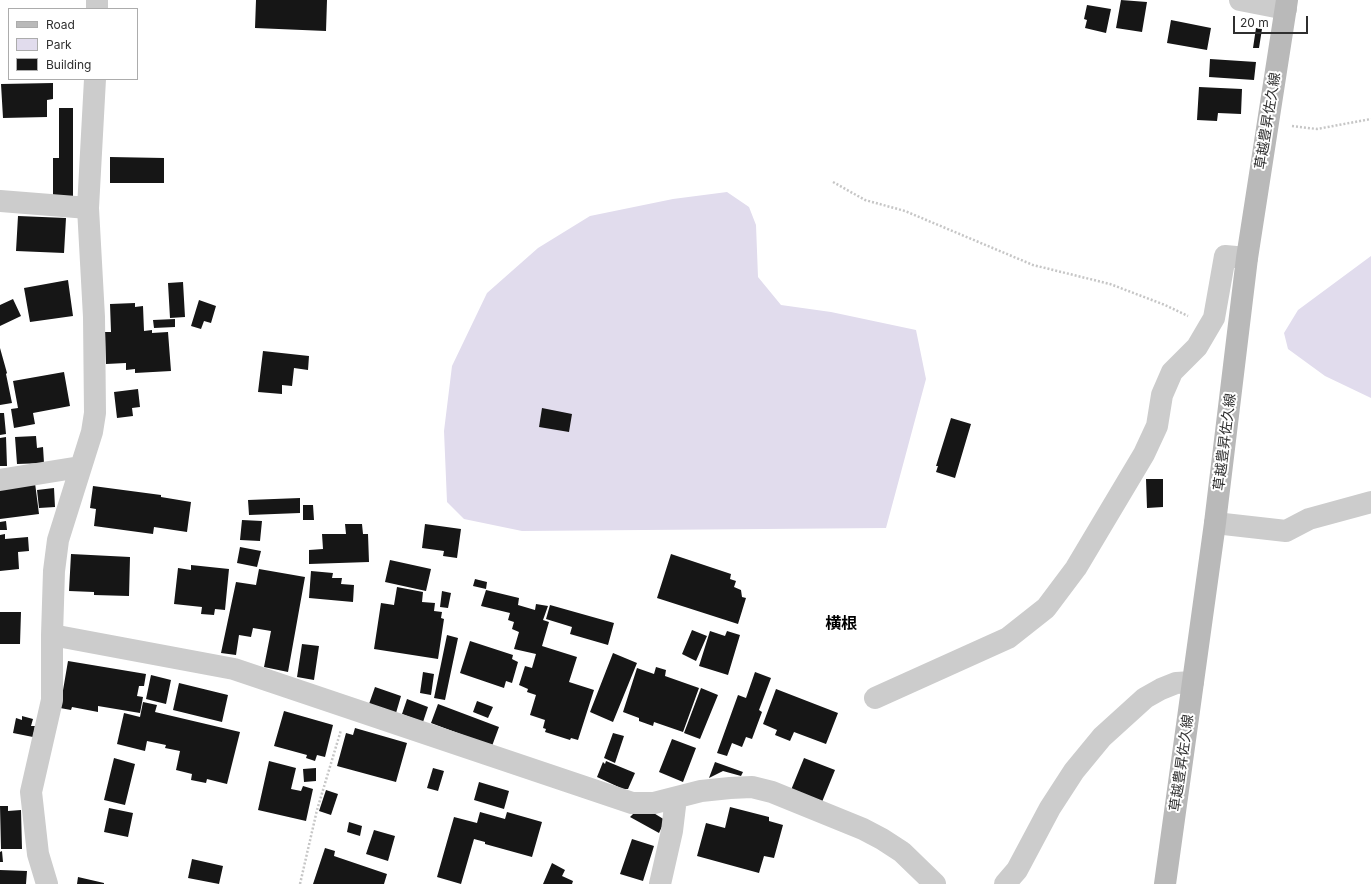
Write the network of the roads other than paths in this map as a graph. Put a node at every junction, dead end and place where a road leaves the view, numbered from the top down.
1 (1240, 0) edge
2 (1287, 4) edge
3 (95, 80) edge
4 (0, 201) edge
5 (88, 208) junction
6 (1248, 258) junction
7 (80, 467) junction
8 (0, 480) edge
9 (1371, 502) edge
10 (1215, 523) junction
11 (52, 635) junction
12 (1193, 682) junction
13 (875, 698) dead end
14 (676, 798) junction
15 (47, 884) edge
16 (660, 884) edge
17 (935, 884) edge
18 (1005, 884) edge
19 (1165, 884) edge

1 - 2 street
2 - 6 main road, 草越豊昇佐久線
3 - 5 street
4 - 5 street
5 - 7 street
6 - 10 main road, 草越豊昇佐久線
6 - 13 street
7 - 8 street
7 - 11 street
9 - 10 street
10 - 12 main road, 草越豊昇佐久線
11 - 14 street
11 - 15 street
12 - 18 street
12 - 19 main road, 草越豊昇佐久線
14 - 16 street
14 - 17 street

